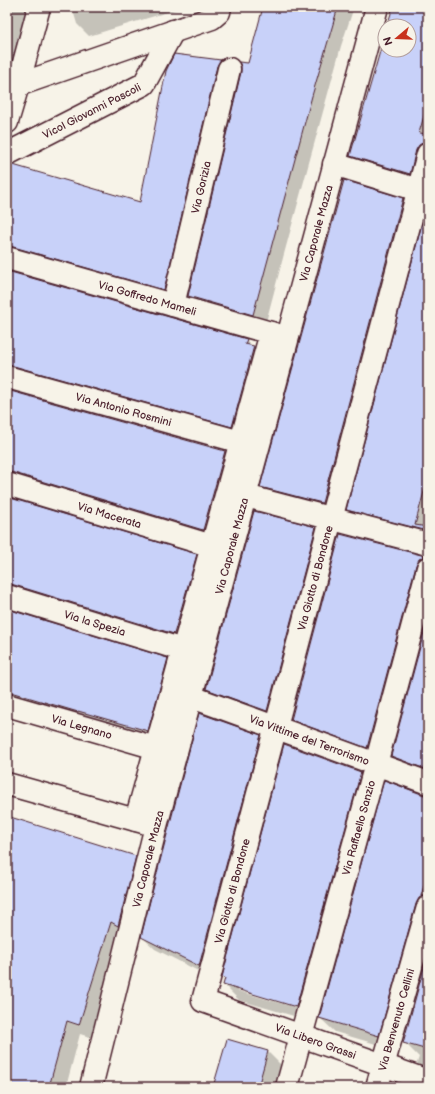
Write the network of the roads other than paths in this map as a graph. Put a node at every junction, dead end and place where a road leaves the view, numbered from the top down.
1 (39, 7) edge
2 (220, 7) edge
3 (377, 7) edge
4 (173, 31) junction
5 (229, 69) dead end
6 (18, 85) junction
7 (7, 122) edge
8 (7, 154) edge
9 (428, 154) edge
10 (334, 164) junction
11 (423, 191) edge
12 (7, 258) edge
13 (173, 305) junction
14 (279, 335) junction
15 (7, 377) edge
16 (241, 442) junction
17 (7, 484) edge
18 (246, 496) junction
19 (331, 518) junction
20 (428, 544) edge
21 (212, 546) junction
22 (428, 568) edge
23 (7, 596) edge
24 (184, 650) junction
25 (192, 697) junction
26 (7, 705) edge
27 (276, 727) junction
28 (156, 748) junction
29 (376, 764) junction
30 (428, 783) edge
31 (7, 784) edge
32 (146, 823) junction
33 (428, 907) edge
34 (203, 1001) joint
35 (301, 1036) junction
36 (383, 1065) junction
37 (428, 1081) edge
38 (91, 1087) edge
39 (287, 1087) edge
40 (377, 1087) edge

1 - 6 street
2 - 4 street
3 - 10 street, Via Caporale Mazza
4 - 6 street
4 - 8 street, Vicol Giovanni Pascoli
5 - 13 street, Via Gorizia
6 - 7 street
9 - 11 street, Via Giotto di Bondone
10 - 11 street
10 - 14 street, Via Caporale Mazza
11 - 19 street, Via Giotto di Bondone
12 - 13 street, Via Goffredo Mameli
13 - 14 street, Via Goffredo Mameli
14 - 16 street, Via Caporale Mazza
14 - 18 street, Via Caporale Mazza
15 - 16 street, Via Antonio Rosmini
16 - 21 street, Via Caporale Mazza
17 - 21 street, Via Macerata
18 - 19 street
18 - 25 street, Via Caporale Mazza
19 - 20 street
19 - 27 street, Via Giotto di Bondone
21 - 24 street, Via Caporale Mazza
22 - 29 street, Via Raffaello Sanzio
23 - 24 street, Via la Spezia
24 - 28 street, Via Caporale Mazza
25 - 27 street, Via Vittime del Terrorismo
25 - 32 street, Via Caporale Mazza
26 - 28 street, Via Legnano
27 - 29 street, Via Vittime del Terrorismo
27 - 34 street, Via Giotto di Bondone
28 - 32 street, Via Caporale Mazza
29 - 30 street, Via Vittime del Terrorismo
29 - 35 street, Via Raffaello Sanzio
31 - 32 street
32 - 38 street, Via Caporale Mazza
33 - 36 street, Via Benvenuto Cellini
34 - 35 street, Via Libero Grassi
35 - 36 street, Via Libero Grassi
35 - 39 street, Via Raffaello Sanzio
36 - 37 street, Via Libero Grassi
36 - 40 street, Via Benvenuto Cellini

